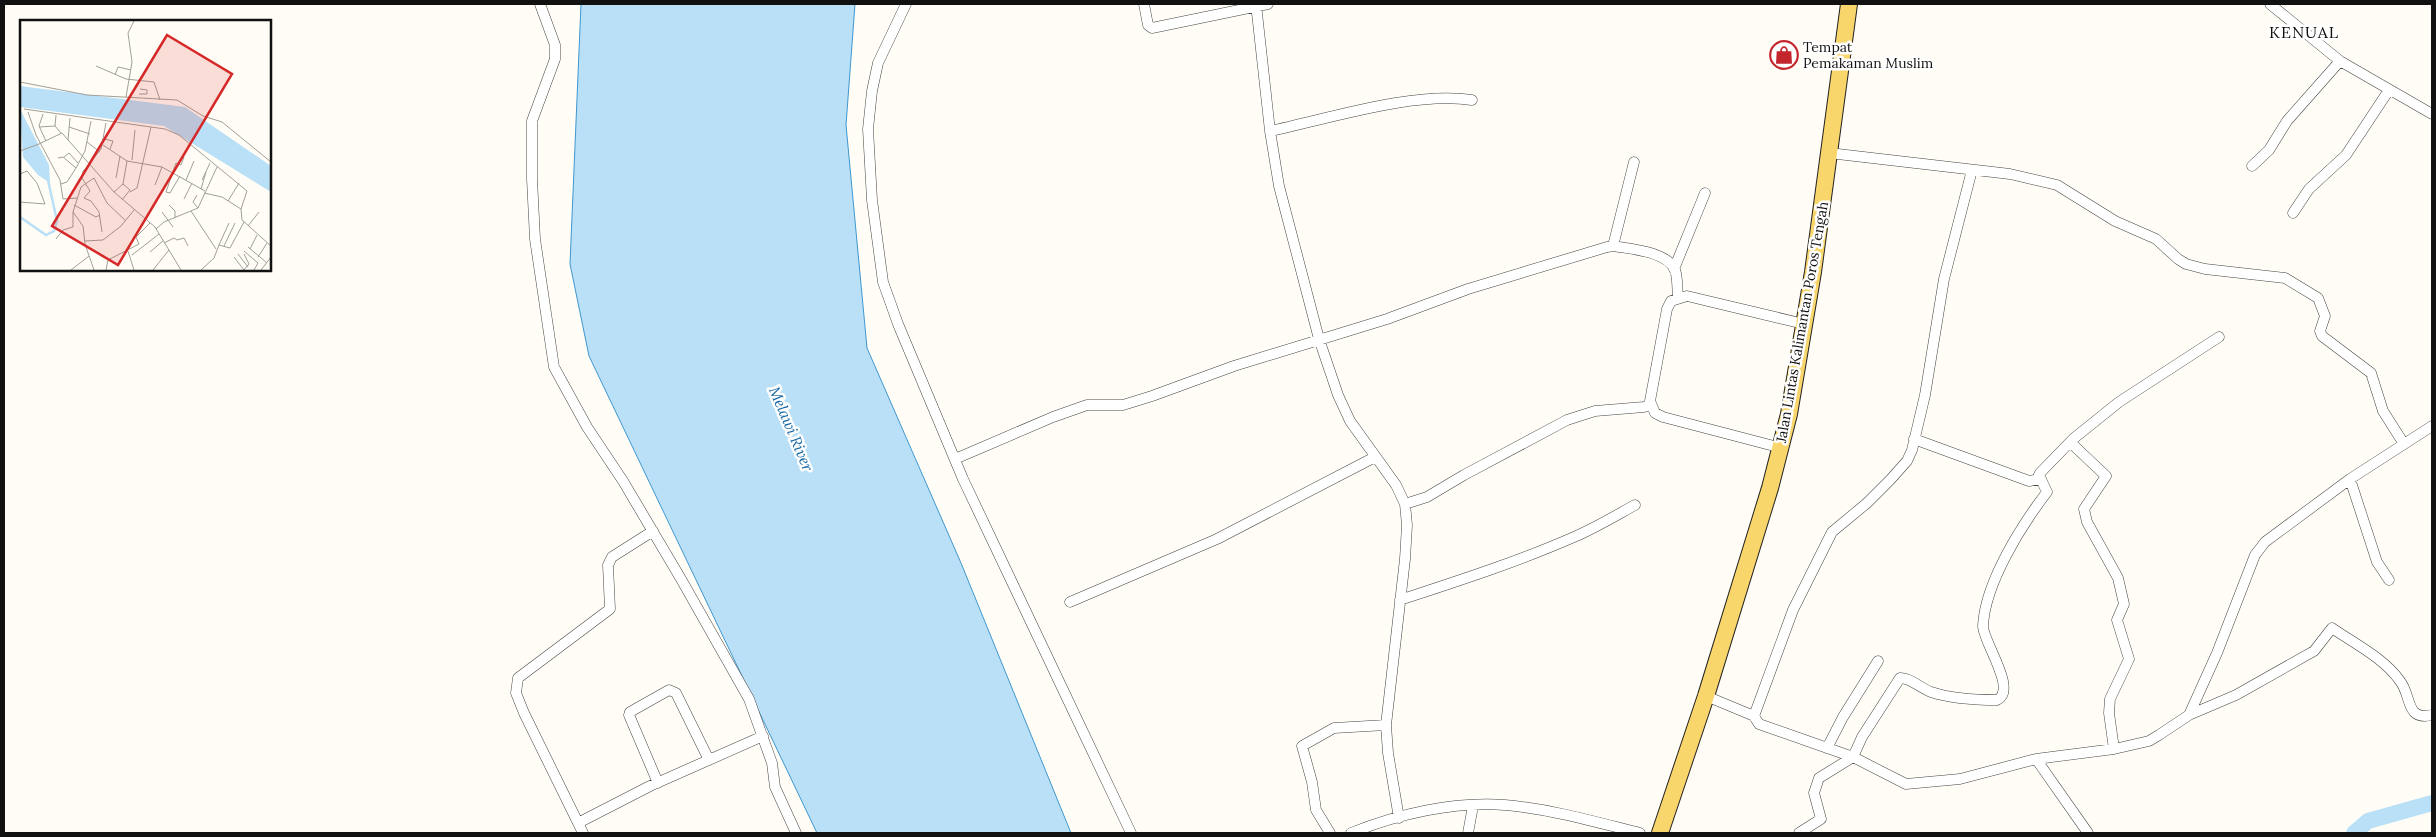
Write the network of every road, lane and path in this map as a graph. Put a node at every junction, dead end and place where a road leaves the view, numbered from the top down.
1 (540, 4) edge
2 (906, 4) edge
3 (1144, 4) edge
4 (1268, 4) edge
5 (1841, 4) edge
6 (1849, 4) edge
7 (2270, 4) edge
8 (1256, 5) edge
9 (2340, 61) junction
10 (2388, 90) junction
11 (1472, 100) dead end
12 (2432, 114) edge
13 (1270, 132) junction
14 (1829, 153) junction
15 (1634, 162) dead end
16 (2252, 166) dead end
17 (1972, 170) junction
18 (1706, 193) dead end
19 (2293, 213) dead end
20 (1613, 246) junction
21 (1674, 269) junction
22 (1678, 298) junction
23 (1800, 323) junction
24 (2219, 337) dead end
25 (1318, 339) junction
26 (1651, 404) junction
27 (2432, 429) edge
28 (1914, 439) junction
29 (2070, 442) junction
30 (2404, 444) junction
31 (1774, 446) junction
32 (1375, 457) junction
33 (955, 459) junction
34 (2040, 479) junction
35 (2350, 479) junction
36 (1406, 504) junction
37 (1635, 505) dead end
38 (653, 531) junction
39 (2389, 580) dead end
40 (1400, 600) junction
41 (1070, 602) dead end
42 (1878, 661) dead end
43 (1706, 696) junction
44 (2189, 715) junction
45 (2432, 715) edge
46 (1754, 716) junction
47 (1386, 725) junction
48 (763, 736) junction
49 (1827, 748) junction
50 (2114, 749) junction
51 (1853, 757) junction
52 (2036, 759) junction
53 (709, 760) junction
54 (658, 783) junction
55 (1473, 806) junction
56 (1399, 818) junction
57 (578, 823) junction
58 (583, 833) edge
59 (796, 833) edge
60 (1131, 833) edge
61 (1330, 833) edge
62 (1351, 833) edge
63 (1468, 833) edge
64 (1640, 833) edge
65 (1652, 833) edge
66 (1660, 833) edge
67 (1799, 833) edge
68 (2088, 833) edge

1 - 38 street
2 - 33 street
3 - 8 street
4 - 8 street
5 - 23 main road, Jalan Lintas Kalimantan Poros Tengah
6 - 14 main road, Jalan Lintas Kalimantan Poros Tengah
7 - 9 street
8 - 13 street
9 - 10 street
9 - 16 street
10 - 12 street
10 - 19 street
11 - 13 street
13 - 25 street
14 - 17 street
14 - 23 main road, Jalan Lintas Kalimantan Poros Tengah
15 - 20 street
17 - 28 street
17 - 30 street
18 - 21 street
20 - 21 street
20 - 25 street
21 - 22 street
22 - 23 street
22 - 26 street
23 - 31 main road, Jalan Lintas Kalimantan Poros Tengah
23 - 43 main road, Jalan Lintas Kalimantan Poros Tengah
24 - 29 street
25 - 32 street
25 - 33 street
26 - 31 street
26 - 36 street
27 - 30 street
28 - 34 street
28 - 46 street
29 - 34 street
29 - 50 street
30 - 35 street
31 - 65 main road, Jalan Lintas Kalimantan Poros Tengah
32 - 36 street
32 - 41 street
33 - 60 street
34 - 51 street
35 - 39 street
35 - 44 street
36 - 40 street
37 - 40 street
38 - 48 street
38 - 57 street
40 - 47 street
42 - 49 street
43 - 46 street
43 - 66 main road, Jalan Lintas Kalimantan Poros Tengah
44 - 45 street
44 - 50 street
46 - 49 street
47 - 56 street
47 - 61 street
48 - 53 street
48 - 59 street
49 - 51 street
50 - 52 street
51 - 52 street
51 - 67 street
52 - 68 street
53 - 54 street
53 - 54 street
54 - 57 street
55 - 56 street
55 - 63 street
55 - 64 street
56 - 62 street
57 - 58 street

